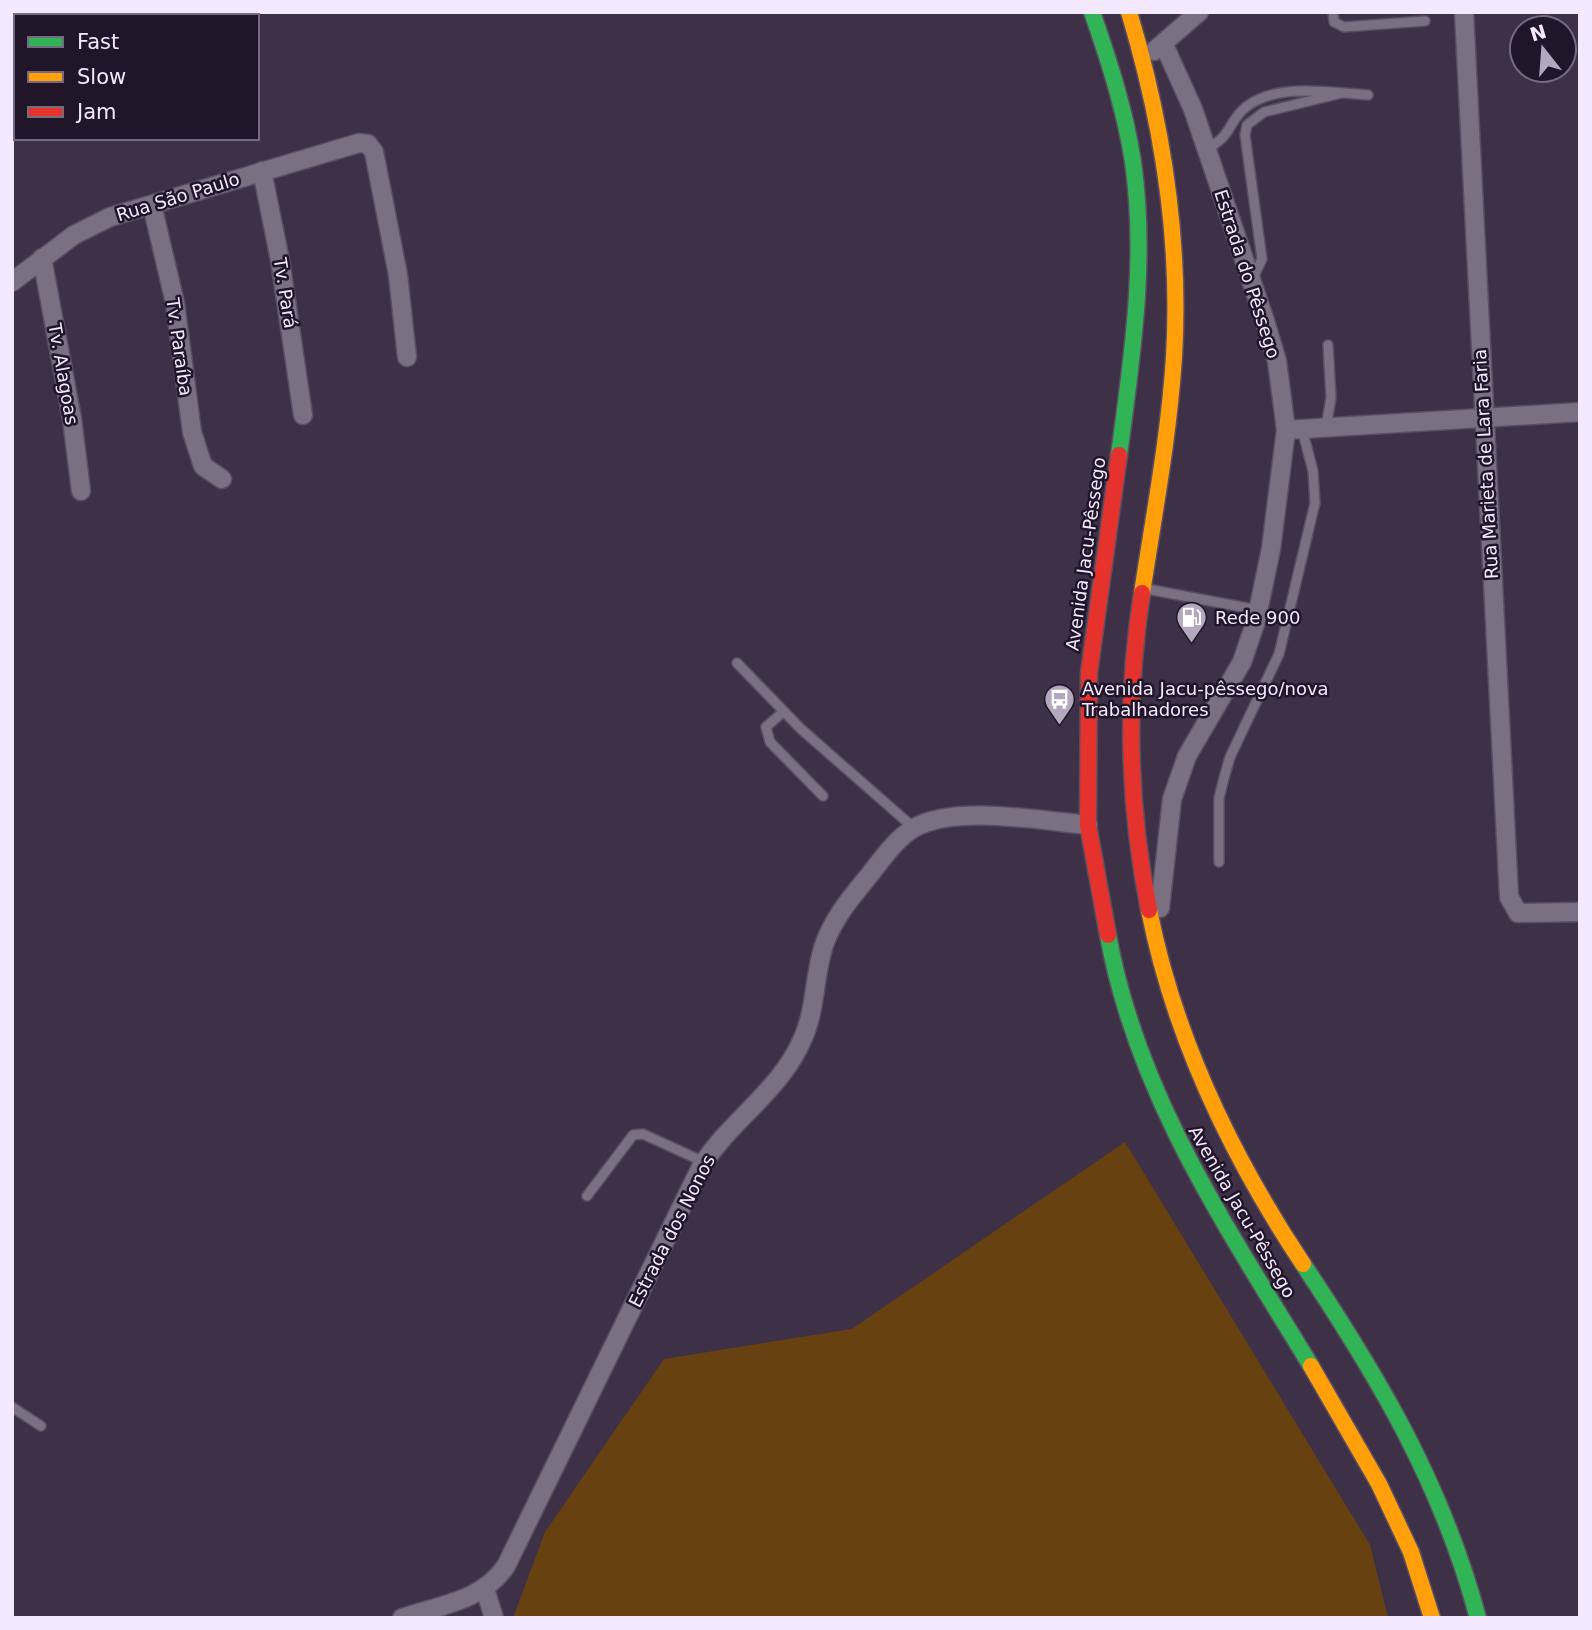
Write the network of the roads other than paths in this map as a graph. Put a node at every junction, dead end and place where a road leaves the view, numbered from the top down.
1 (1092, 12) edge
2 (1129, 12) edge
3 (1199, 12) edge
4 (1333, 12) edge
5 (1464, 12) edge
6 (1425, 21) dead end
7 (1164, 45) junction
8 (1144, 57) junction
9 (1342, 93) junction
10 (1368, 95) dead end
11 (1206, 149) junction
12 (262, 171) junction
13 (152, 205) junction
14 (42, 258) junction
15 (12, 282) edge
16 (1251, 282) junction
17 (1328, 345) dead end
18 (407, 357) dead end
19 (1580, 412) edge
20 (303, 415) dead end
21 (1484, 417) junction
22 (1326, 427) junction
23 (1294, 429) junction
24 (222, 480) dead end
25 (81, 491) dead end
26 (1142, 588) junction
27 (1258, 610) junction
28 (737, 663) dead end
29 (783, 712) junction
30 (823, 796) dead end
31 (1088, 825) junction
32 (914, 828) junction
33 (1219, 862) dead end
34 (1580, 912) edge
35 (1159, 951) junction
36 (704, 1162) junction
37 (587, 1196) dead end
38 (12, 1407) edge
39 (41, 1426) dead end
40 (485, 1589) junction
41 (402, 1618) edge
42 (494, 1618) edge
43 (1432, 1618) edge
44 (1478, 1618) edge

1 - 31 highway, Avenida Jacu-Pêssego
2 - 8 highway, Avenida Jacu-Pêssego
3 - 7 street
4 - 6 lane
5 - 21 street, Rua Marieta de Lara Faria
7 - 8 street
7 - 11 street, Estrada do Pêssego
8 - 26 highway, Avenida Jacu-Pêssego
9 - 10 lane
9 - 11 lane
9 - 16 lane
11 - 16 street, Estrada do Pêssego
12 - 13 street, Rua São Paulo
12 - 18 street, Rua São Paulo
12 - 20 street, Tv. Pará
13 - 14 street, Rua São Paulo
13 - 24 street, Tv. Paraíba
14 - 15 street, Rua São Paulo
14 - 25 street, Tv. Alagoas
16 - 23 street, Estrada do Pêssego
17 - 22 lane
19 - 21 street
21 - 22 street
21 - 34 street, Rua Marieta de Lara Faria
22 - 23 street
23 - 27 street, Estrada do Pêssego
23 - 33 lane
26 - 27 lane
26 - 35 highway, Avenida Jacu-Pêssego
27 - 35 street, Estrada do Pêssego
28 - 29 lane
29 - 30 lane
29 - 32 lane
31 - 32 street, Estrada dos Nonos
31 - 43 highway, Avenida Jacu-Pêssego
32 - 36 street, Estrada dos Nonos
35 - 44 highway, Avenida Jacu-Pêssego
36 - 37 lane
36 - 40 street, Estrada dos Nonos
38 - 39 lane
40 - 41 street
40 - 42 street

